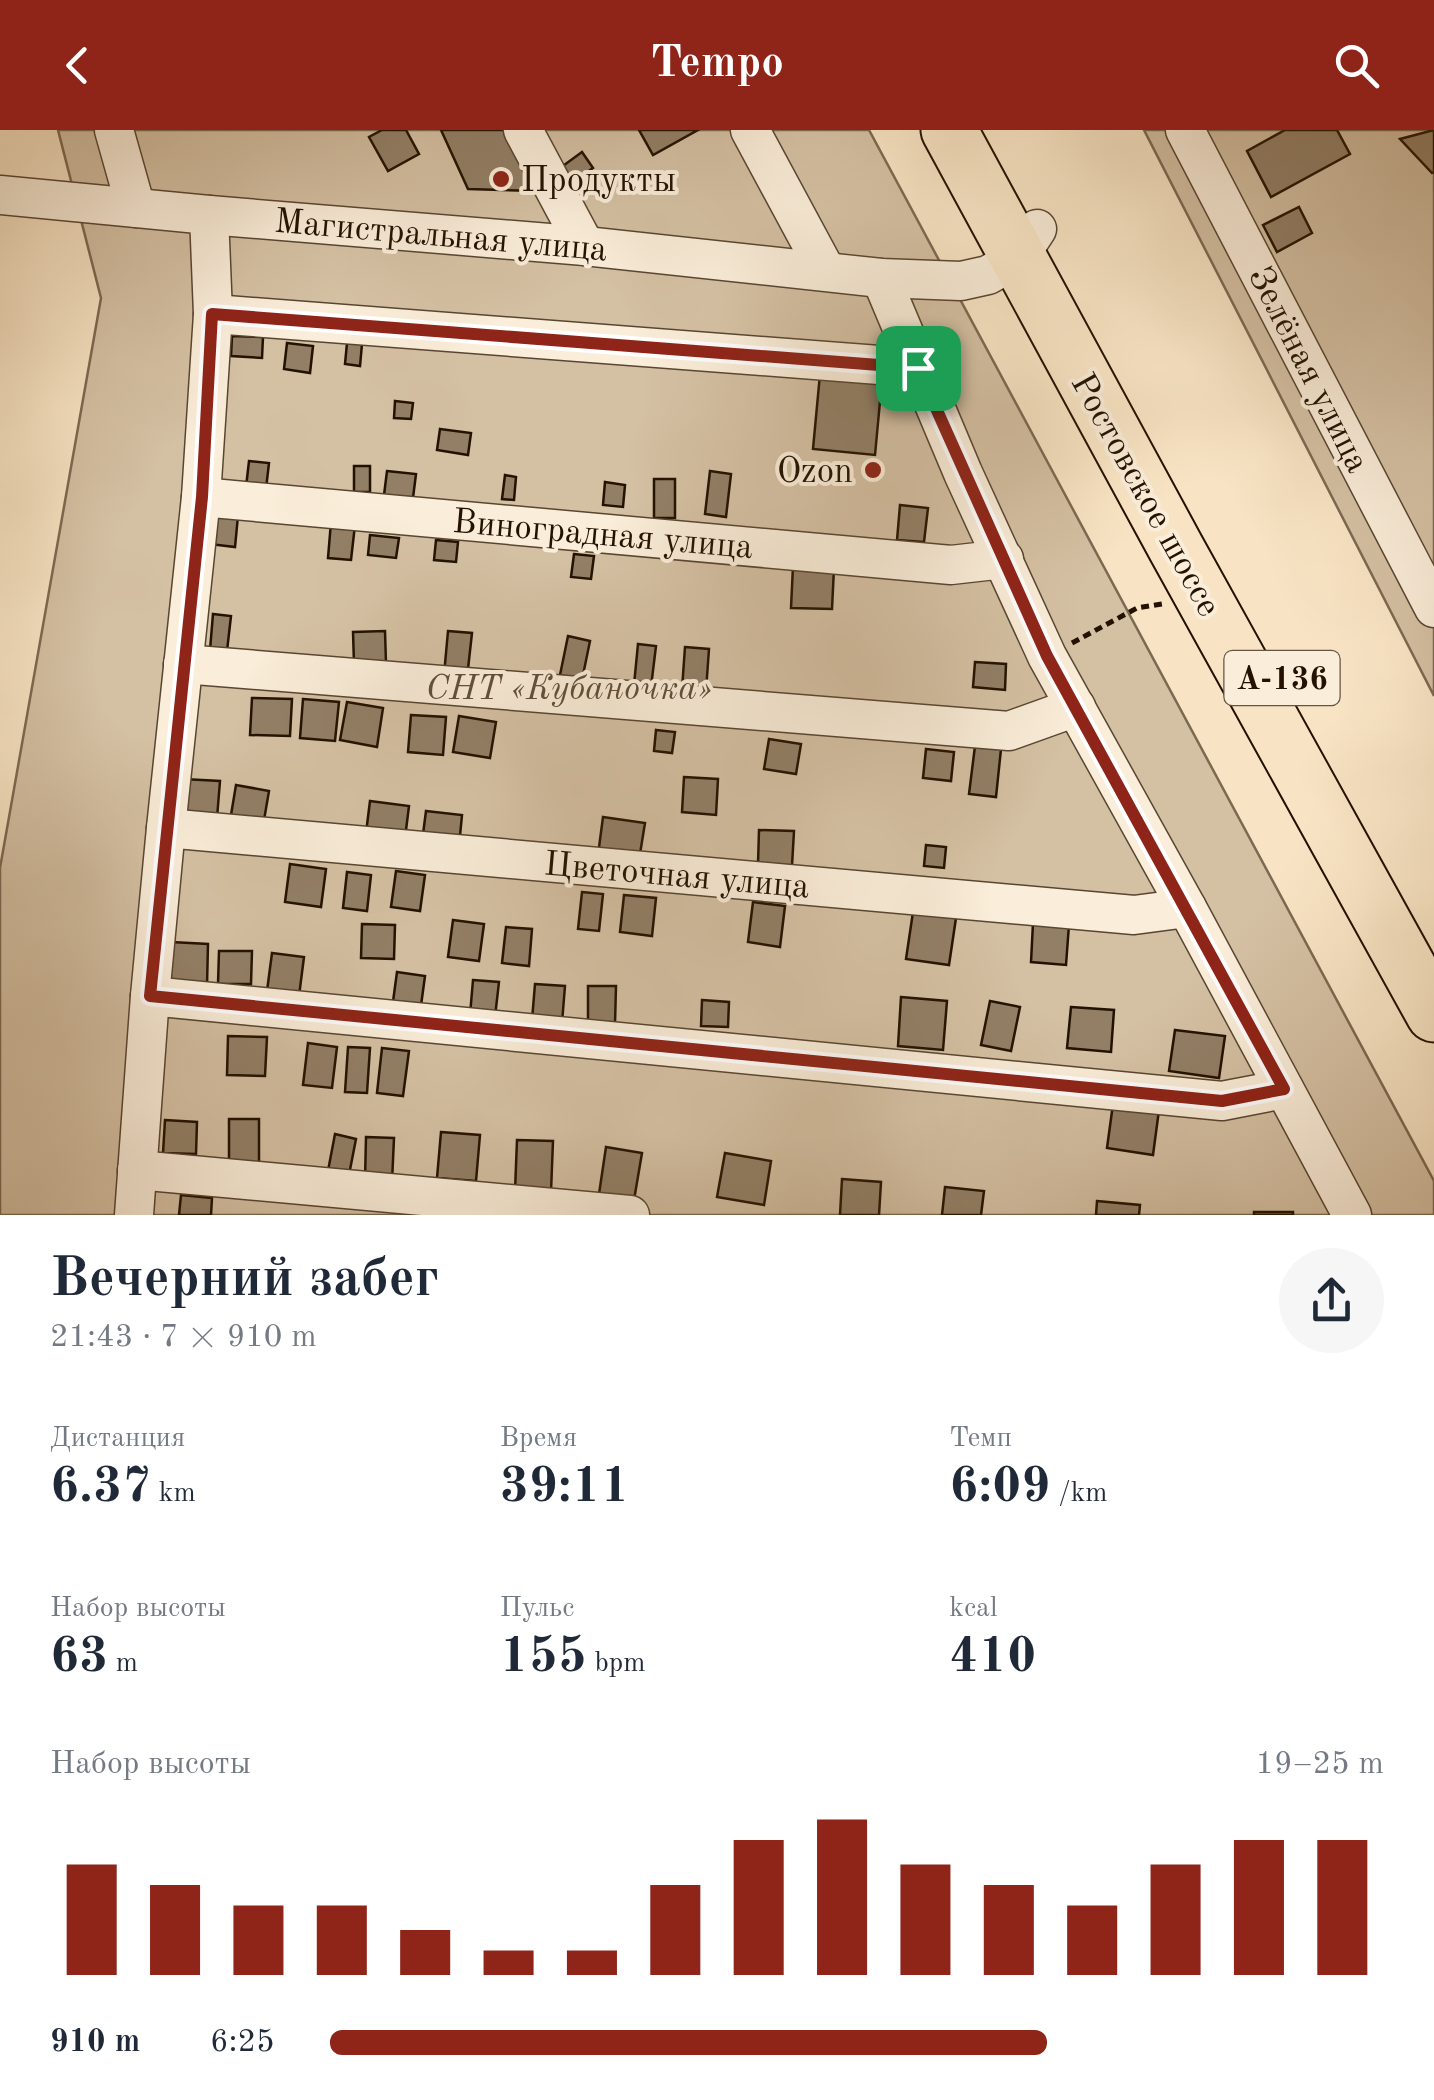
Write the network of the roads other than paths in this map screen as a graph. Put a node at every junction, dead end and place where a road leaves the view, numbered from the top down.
1 (114, 130) edge
2 (523, 130) edge
3 (750, 130) edge
4 (949, 130) edge
5 (983, 130) edge
6 (1185, 130) edge
7 (0, 195) edge
8 (136, 208) junction
9 (208, 215) junction
10 (1028, 243) junction
11 (585, 246) junction
12 (826, 271) junction
13 (881, 278) junction
14 (212, 314) junction
15 (918, 368) junction
16 (202, 497) junction
17 (1004, 558) junction
18 (1434, 608) edge
19 (183, 664) junction
20 (1076, 707) junction
21 (166, 828) junction
22 (1187, 908) junction
23 (1434, 953) edge
24 (150, 996) junction
25 (1434, 1014) edge
26 (1284, 1089) junction
27 (137, 1170) junction
28 (134, 1215) edge
29 (630, 1215) edge
30 (1352, 1215) edge

1 - 8 street
2 - 11 street
3 - 12 street
4 - 10 highway, Ростовское шоссе / А-136
5 - 10 highway, Ростовское шоссе / А-136
6 - 18 street, Зелёная улица
7 - 8 street, Магистральная улица
8 - 9 street, Магистральная улица
9 - 11 street, Магистральная улица
9 - 14 street
10 - 13 street, Магистральная улица
10 - 23 highway, Ростовское шоссе / А-136
10 - 25 highway, Ростовское шоссе / А-136
11 - 12 street, Магистральная улица
12 - 13 street, Магистральная улица
13 - 15 street
14 - 15 street
14 - 16 street
15 - 17 street
16 - 17 street, Виноградная улица
16 - 19 street
17 - 20 street
19 - 20 street
19 - 21 street
20 - 22 street
21 - 22 street, Цветочная улица
21 - 24 street
22 - 26 street
24 - 26 street
24 - 27 street
26 - 30 street
27 - 28 street
27 - 29 street

